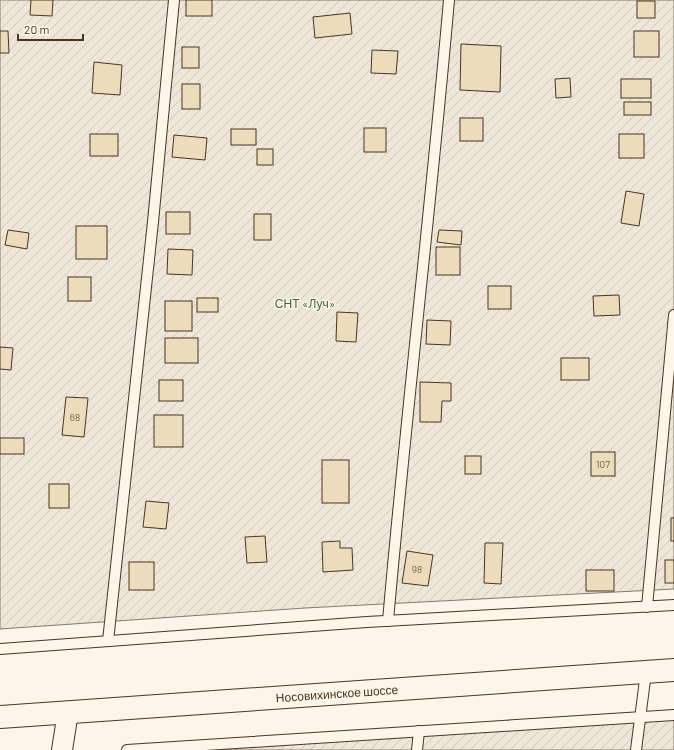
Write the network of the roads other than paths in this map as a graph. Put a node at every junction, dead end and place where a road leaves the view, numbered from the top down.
1 (174, 0) edge
2 (449, 0) edge
3 (674, 315) edge
4 (674, 605) edge
5 (647, 607) junction
6 (388, 621) junction
7 (108, 641) junction
8 (0, 649) edge
9 (674, 670) edge
10 (646, 672) junction
11 (68, 712) junction
12 (674, 714) edge
13 (0, 717) edge
14 (640, 717) junction
15 (419, 731) junction
16 (62, 750) edge
17 (128, 750) edge
18 (417, 750) edge
19 (636, 750) edge

1 - 7 lane
2 - 6 lane
3 - 5 lane
4 - 5 lane
5 - 6 lane
6 - 7 lane
7 - 8 lane
9 - 10 main road, Носовихинское шоссе
10 - 11 main road, Носовихинское шоссе
10 - 14 lane
11 - 13 main road, Носовихинское шоссе
11 - 16 street
12 - 14 lane
14 - 15 lane
14 - 19 lane
15 - 17 lane
15 - 18 lane

